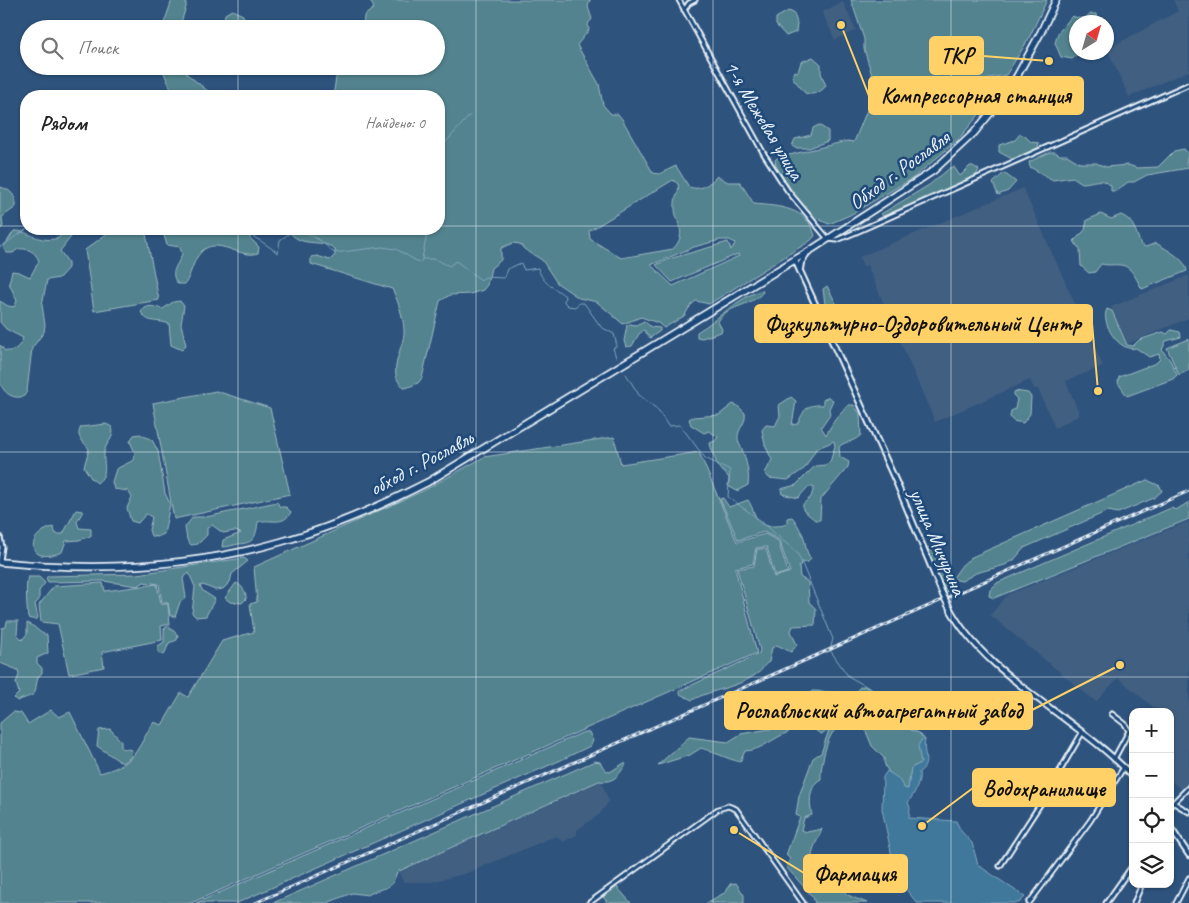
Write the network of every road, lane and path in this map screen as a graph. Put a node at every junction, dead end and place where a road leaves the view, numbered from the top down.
1 (679, 0) edge
2 (695, 0) edge
3 (1056, 0) edge
4 (684, 10) junction
5 (1189, 84) edge
6 (828, 239) junction
7 (811, 250) junction
8 (795, 260) junction
9 (785, 266) junction
10 (800, 271) junction
11 (0, 537) edge
12 (0, 562) edge
13 (1112, 714) dead end
14 (1082, 733) junction
15 (1114, 758) junction
16 (1124, 767) junction
17 (1128, 771) edge
18 (1189, 787) edge
19 (1174, 802) joint
20 (1189, 812) edge
21 (1174, 833) edge
22 (1189, 855) edge
23 (1000, 866) dead end
24 (1129, 871) edge
25 (1189, 878) edge
26 (1140, 888) edge
27 (589, 903) edge
28 (803, 903) edge
29 (1029, 903) edge
30 (1106, 903) edge
31 (1134, 903) edge
32 (1176, 903) edge

1 - 4 street, 1-я Межевая улица
2 - 4 street
3 - 6 highway, Обход г. Рославля
4 - 6 street, 1-я Межевая улица
5 - 6 street
6 - 7 highway, Обход г. Рославля
7 - 8 highway, обход г. Рославль
7 - 10 main road
8 - 9 highway, обход г. Рославль
8 - 10 main road, улица Мичурина
9 - 10 main road
9 - 12 highway, обход г. Рославль
10 - 14 main road, улица Мичурина, bridge
11 - 12 street
13 - 15 street
14 - 15 main road, улица Мичурина
14 - 23 street
15 - 16 main road, улица Мичурина
16 - 17 main road, улица Мичурина
16 - 29 street
18 - 19 street
19 - 20 street
21 - 22 main road
24 - 30 street
25 - 32 street
26 - 31 street
27 - 28 street

